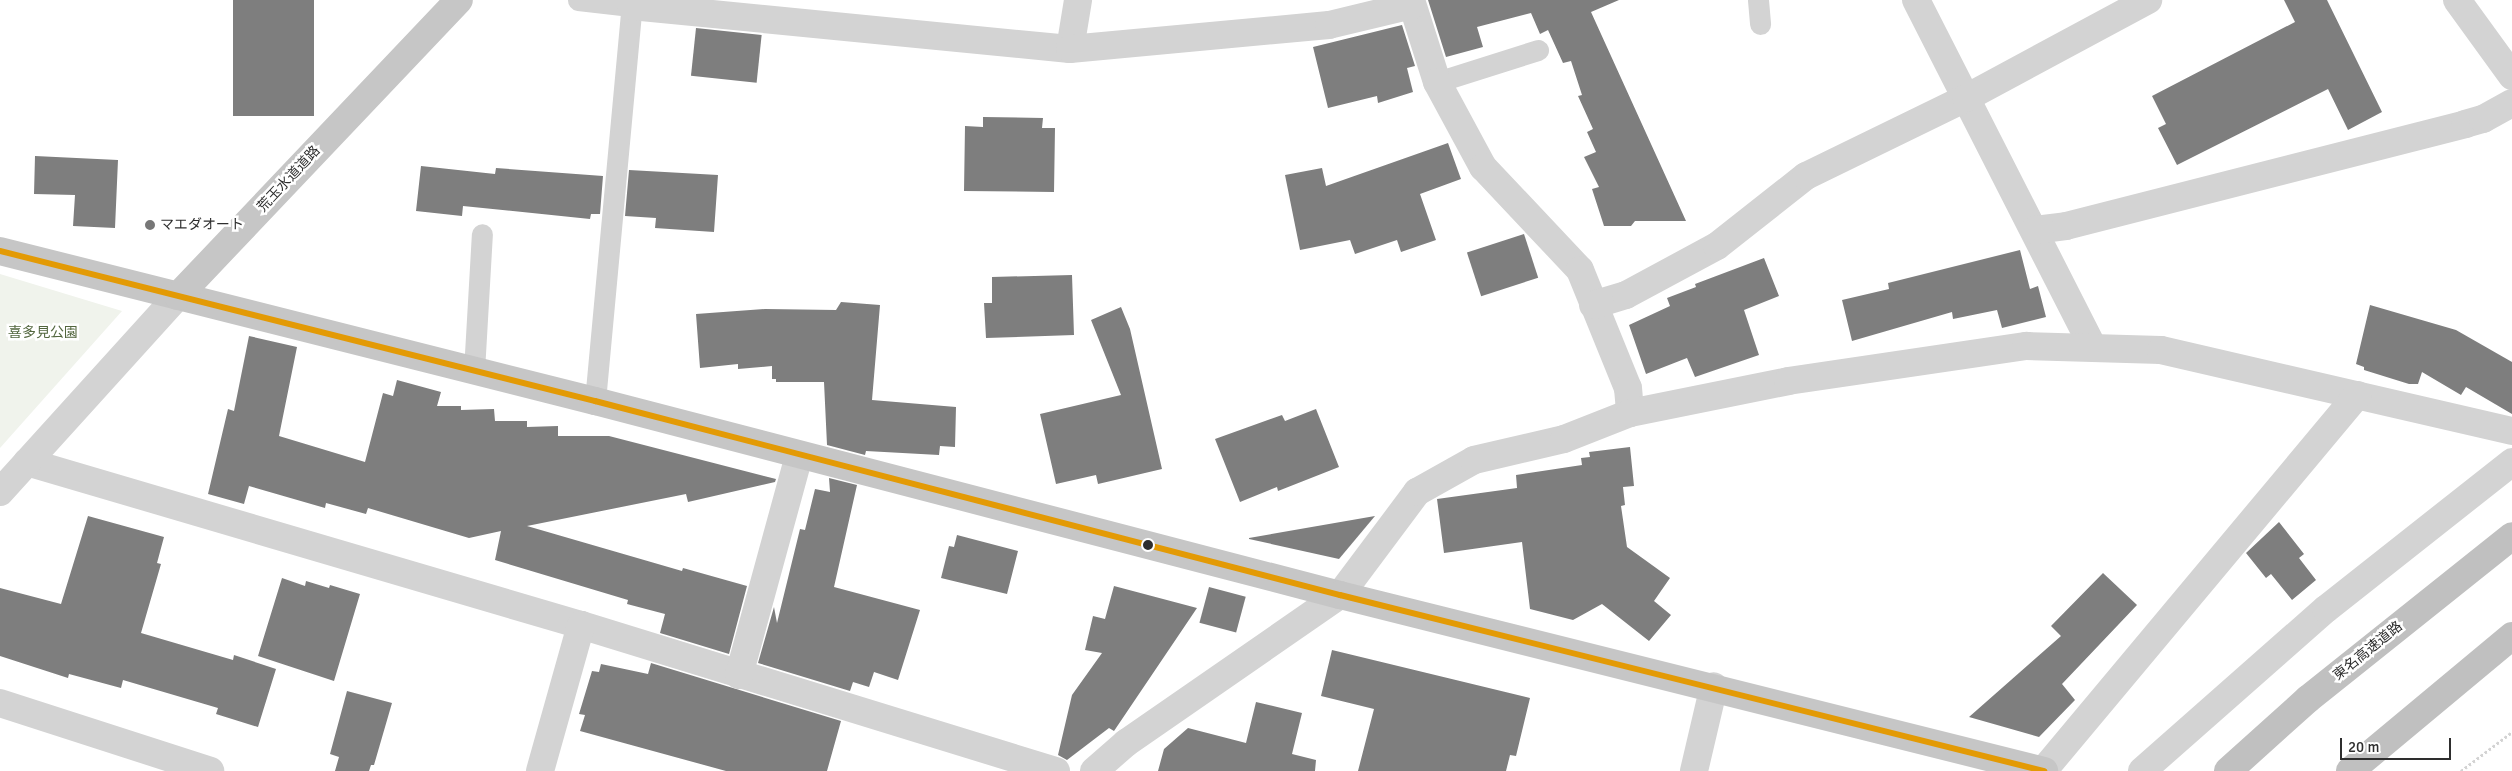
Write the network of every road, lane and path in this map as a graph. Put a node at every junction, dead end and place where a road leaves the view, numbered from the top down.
1 (459, 0) edge
2 (578, 0) edge
3 (1078, 0) edge
4 (1758, 0) edge
5 (1916, 0) edge
6 (2148, 0) edge
7 (2457, 0) edge
8 (1411, 2) edge
9 (632, 3) edge
10 (1760, 24) dead end
11 (1070, 49) junction
12 (1538, 50) dead end
13 (2512, 76) edge
14 (1437, 82) junction
15 (1966, 98) junction
16 (2512, 103) edge
17 (2035, 230) junction
18 (482, 234) dead end
19 (0, 251) edge
20 (178, 296) junction
21 (1593, 305) junction
22 (2093, 348) junction
23 (474, 371) junction
24 (2358, 395) junction
25 (595, 401) junction
26 (1630, 413) junction
27 (2512, 431) edge
28 (800, 455) junction
29 (27, 462) junction
30 (2512, 462) edge
31 (0, 492) edge
32 (2512, 536) edge
33 (1340, 595) junction
34 (581, 625) junction
35 (2512, 636) edge
36 (739, 675) junction
37 (1714, 686) junction
38 (0, 703) edge
39 (2512, 732) edge
40 (210, 771) edge
41 (540, 771) edge
42 (1056, 771) edge
43 (1094, 771) edge
44 (1694, 771) edge
45 (2044, 771) edge
46 (2142, 771) edge
47 (2228, 771) edge
48 (2350, 771) edge
49 (2461, 771) edge

1 - 20 main road, 荒玉水道道路
2 - 9 lane
3 - 11 street
4 - 10 lane
5 - 15 street
6 - 15 street
7 - 13 street
8 - 11 street
8 - 14 street
9 - 11 street
9 - 25 lane
12 - 14 lane
14 - 21 street
15 - 17 street
15 - 21 street
16 - 17 street
17 - 22 street
18 - 23 lane
19 - 20 main road
20 - 23 main road
20 - 29 street, 荒玉水道道路
21 - 26 street
22 - 24 street
22 - 26 street
23 - 25 main road
24 - 27 street
24 - 45 street
25 - 28 main road
26 - 33 street
28 - 33 main road
28 - 36 street
29 - 31 street, 荒玉水道道路
29 - 34 street
30 - 46 street
32 - 47 highway, 東名高速道路
33 - 37 main road
33 - 43 street
34 - 36 street
34 - 41 street
35 - 48 highway
36 - 42 street
37 - 44 street
37 - 45 main road
38 - 40 street
39 - 49 path

